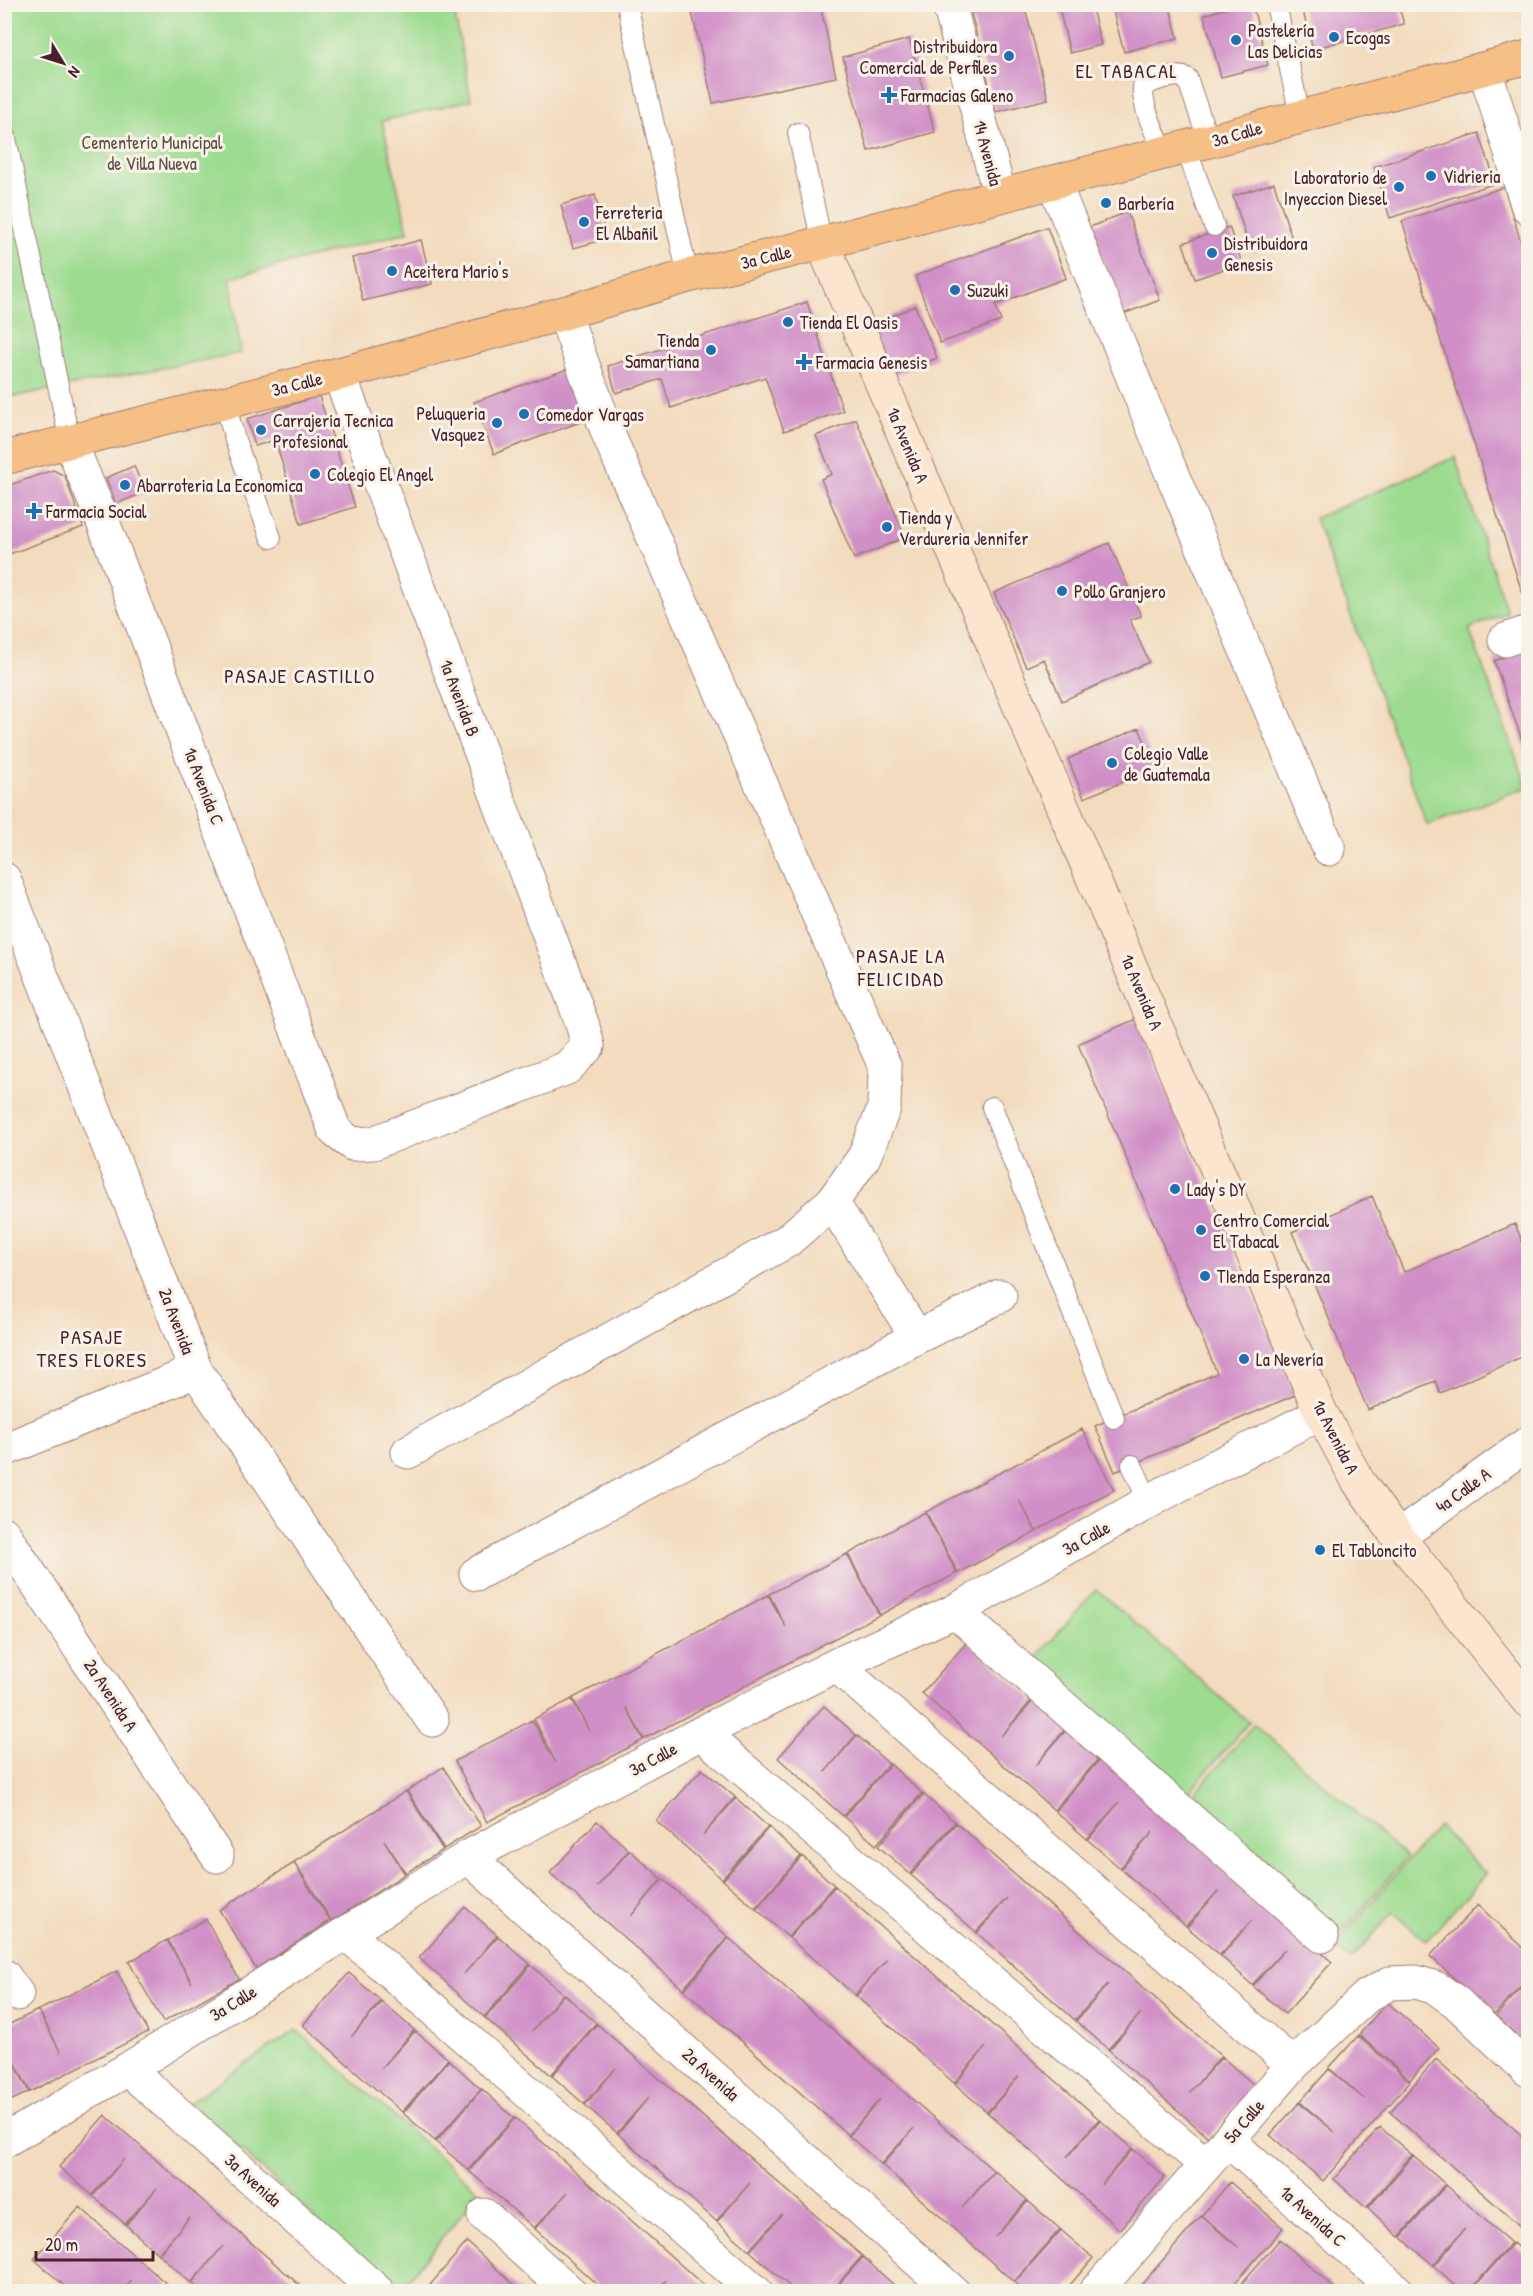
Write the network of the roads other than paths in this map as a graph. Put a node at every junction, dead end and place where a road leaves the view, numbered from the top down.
1 (627, 4) edge
2 (949, 4) edge
3 (1276, 4) edge
4 (1528, 57) edge
5 (1485, 70) junction
6 (1300, 116) junction
7 (4, 129) edge
8 (798, 133) dead end
9 (1186, 148) junction
10 (1054, 183) junction
11 (1000, 196) junction
12 (1528, 207) edge
13 (1214, 226) dead end
14 (822, 243) junction
15 (688, 276) junction
16 (564, 313) junction
17 (339, 374) junction
18 (225, 402) junction
19 (70, 442) junction
20 (4, 458) edge
21 (271, 538) dead end
22 (1329, 849) dead end
23 (4, 879) edge
24 (992, 1107) dead end
25 (335, 1131) joint
26 (832, 1202) junction
27 (1000, 1296) dead end
28 (917, 1337) junction
29 (196, 1371) junction
30 (1321, 1413) junction
31 (1113, 1418) dead end
32 (1528, 1443) edge
33 (4, 1450) edge
34 (408, 1452) dead end
35 (1132, 1465) dead end
36 (1149, 1502) junction
37 (4, 1534) edge
38 (1398, 1536) junction
39 (476, 1574) dead end
40 (955, 1611) junction
41 (836, 1665) junction
42 (1528, 1701) edge
43 (432, 1720) dead end
44 (701, 1733) junction
45 (217, 1856) dead end
46 (468, 1857) junction
47 (346, 1933) junction
48 (1322, 1936) dead end
49 (1293, 2065) junction
50 (128, 2068) junction
51 (1528, 2070) edge
52 (1228, 2140) junction
53 (4, 2141) edge
54 (1206, 2165) junction
55 (484, 2215) dead end
56 (378, 2292) edge
57 (570, 2292) edge
58 (756, 2292) edge
59 (953, 2292) edge
60 (1095, 2292) edge
61 (1398, 2292) edge

1 - 15 lane
2 - 11 street, 14 Avenida
3 - 6 lane
4 - 5 main road, 3a Calle
5 - 6 main road, 3a Calle
5 - 12 street
6 - 9 main road, 3a Calle
7 - 19 lane
8 - 14 lane
9 - 10 main road, 3a Calle
9 - 13 lane
10 - 11 main road, 3a Calle
10 - 22 street
11 - 14 main road, 3a Calle
14 - 15 main road, 3a Calle
14 - 30 street, 1a Avenida A
15 - 16 main road, 3a Calle
16 - 17 main road, 3a Calle
16 - 26 street
17 - 18 main road, 3a Calle
17 - 25 street, 1a Avenida B
18 - 19 main road, 3a Calle
18 - 21 lane
19 - 20 main road, 3a Calle
19 - 25 street, 1a Avenida C
23 - 29 street, 2a Avenida
24 - 31 lane
26 - 28 street
26 - 34 street
27 - 28 street
28 - 39 street
29 - 33 street
29 - 43 street, 2a Avenida
30 - 36 street, 3a Calle
30 - 38 street, 1a Avenida A
32 - 38 street, 4a Calle A
35 - 36 lane
36 - 40 street, 3a Calle
37 - 45 street, 2a Avenida A
38 - 42 street, 1a Avenida A
40 - 41 street, 3a Calle
40 - 48 street
41 - 44 street, 3a Calle
41 - 49 street
44 - 46 street, 3a Calle
44 - 54 street
46 - 47 street, 3a Calle
46 - 59 street, 2a Avenida
47 - 50 street, 3a Calle
47 - 58 street
49 - 51 street, 5a Calle
49 - 52 street, 5a Calle
50 - 53 street, 3a Calle
50 - 56 street, 3a Avenida
52 - 54 street, 5a Calle
52 - 61 street, 1a Avenida C
54 - 60 street, 5a Calle
55 - 57 street

